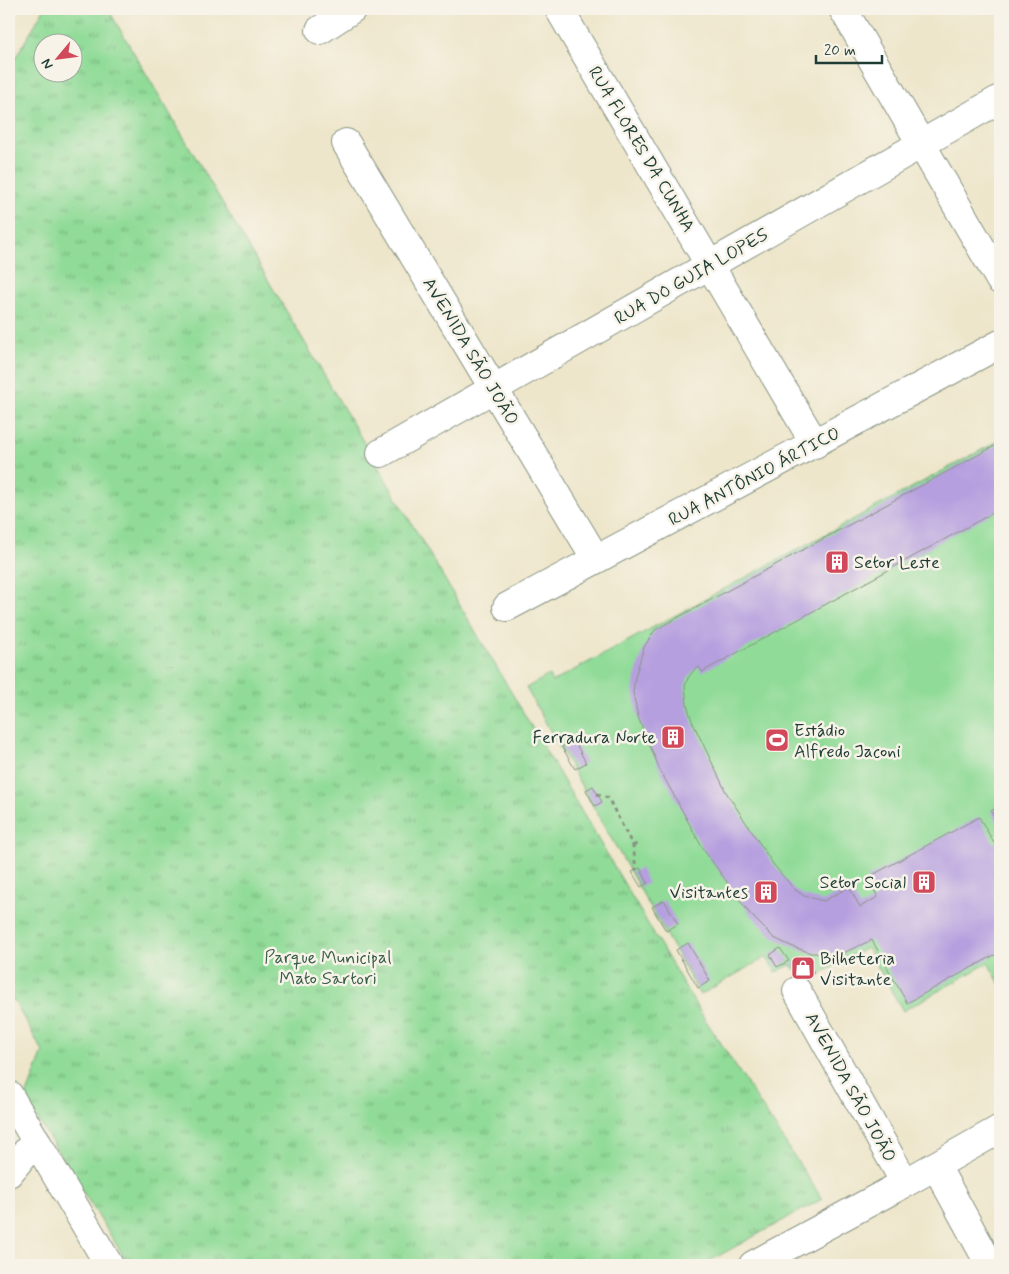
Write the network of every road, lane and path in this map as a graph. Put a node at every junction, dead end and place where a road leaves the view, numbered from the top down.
1 (352, 9) edge
2 (559, 9) edge
3 (843, 9) edge
4 (320, 30) dead end
5 (1000, 99) edge
6 (346, 143) dead end
7 (920, 143) junction
8 (710, 264) junction
9 (1000, 280) edge
10 (1000, 344) edge
11 (495, 390) junction
12 (815, 444) junction
13 (381, 453) dead end
14 (596, 559) junction
15 (507, 606) dead end
16 (582, 740) dead end
17 (575, 743) dead end
18 (597, 794) dead end
19 (640, 842) dead end
20 (634, 846) junction
21 (636, 870) dead end
22 (797, 991) dead end
23 (9, 1095) edge
24 (1000, 1129) edge
25 (36, 1140) junction
26 (936, 1166) junction
27 (9, 1173) edge
28 (905, 1183) junction
29 (109, 1265) edge
30 (753, 1265) edge
31 (990, 1265) edge

1 - 4 street
2 - 8 street, RUA FLORES DA CUNHA
3 - 7 street
5 - 7 street, RUA DO GUIA LOPES
6 - 11 street, AVENIDA SÃO JOÃO
7 - 8 street, RUA DO GUIA LOPES
7 - 9 street
8 - 11 street, RUA DO GUIA LOPES
8 - 12 street, RUA FLORES DA CUNHA
10 - 12 street, RUA ANTÔNIO ÁRTICO
11 - 13 street, RUA DO GUIA LOPES
11 - 14 street, AVENIDA SÃO JOÃO
12 - 14 street, RUA ANTÔNIO ÁRTICO
14 - 15 street, RUA ANTÔNIO ÁRTICO
16 - 17 path
18 - 20 path
19 - 20 path
20 - 21 path
22 - 28 street, AVENIDA SÃO JOÃO
23 - 25 street
24 - 26 street
25 - 27 street
25 - 29 street
26 - 28 street
26 - 31 street
28 - 30 street

